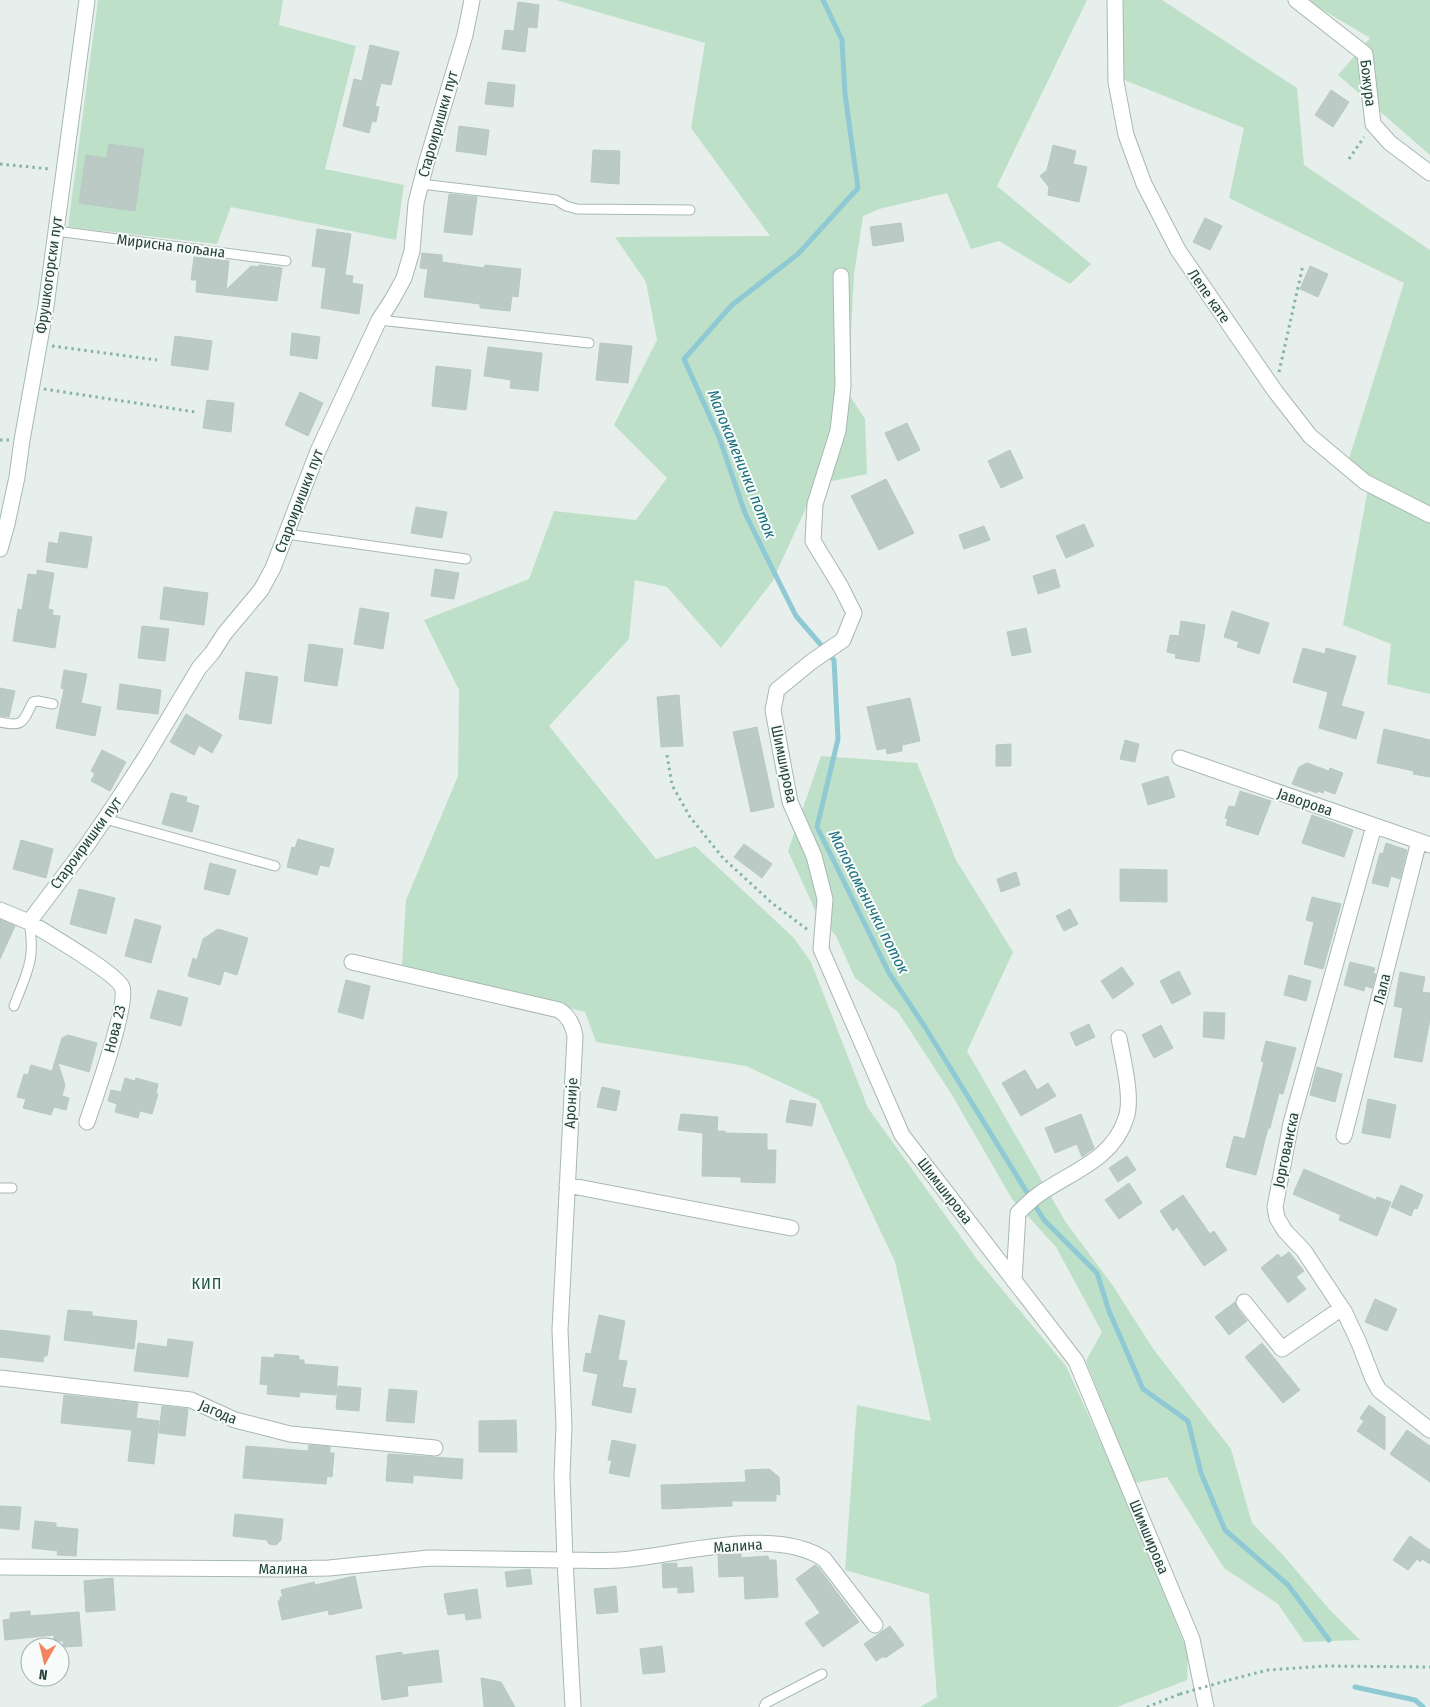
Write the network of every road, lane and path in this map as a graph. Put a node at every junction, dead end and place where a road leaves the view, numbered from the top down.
1 (87, 0) edge
2 (472, 0) edge
3 (1115, 0) edge
4 (1296, 0) edge
5 (1373, 124) junction
6 (1349, 159) dead end
7 (0, 164) edge
8 (63, 171) junction
9 (1430, 173) edge
10 (420, 184) junction
11 (690, 210) dead end
12 (56, 231) junction
13 (286, 261) dead end
14 (1303, 265) dead end
15 (841, 276) dead end
16 (379, 320) junction
17 (589, 343) dead end
18 (39, 344) junction
19 (157, 360) dead end
20 (31, 388) junction
21 (1275, 391) junction
22 (195, 412) dead end
23 (1430, 515) edge
24 (286, 534) junction
25 (0, 549) edge
26 (466, 559) dead end
27 (53, 704) dead end
28 (0, 722) edge
29 (667, 755) dead end
30 (1180, 758) dead end
31 (104, 819) junction
32 (1374, 826) junction
33 (1424, 843) edge
34 (275, 866) dead end
35 (0, 910) edge
36 (29, 922) junction
37 (821, 949) junction
38 (352, 962) dead end
39 (14, 1006) dead end
40 (1119, 1038) dead end
41 (87, 1122) dead end
42 (1344, 1136) dead end
43 (567, 1185) junction
44 (0, 1188) edge
45 (12, 1188) dead end
46 (791, 1228) dead end
47 (1014, 1281) junction
48 (1244, 1302) dead end
49 (1342, 1308) junction
50 (0, 1378) edge
51 (1430, 1430) edge
52 (435, 1448) dead end
53 (565, 1560) junction
54 (0, 1567) edge
55 (875, 1625) dead end
56 (1430, 1668) edge
57 (822, 1674) dead end
58 (573, 1707) edge
59 (764, 1707) edge
60 (1147, 1707) edge
61 (1206, 1707) edge

1 - 8 street, Фрушкогорски пут
2 - 10 street, Староиришки пут
3 - 21 street, Лепе кате
4 - 5 street, Божура
5 - 6 path
5 - 9 street, Божура
7 - 8 path
8 - 12 street, Фрушкогорски пут
10 - 11 lane
10 - 16 street, Староиришки пут
12 - 13 lane, Мирисна пољана
12 - 18 street, Фрушкогорски пут
14 - 21 path
15 - 37 street, Шимширова
16 - 17 lane
16 - 24 street, Староиришки пут
18 - 19 path
18 - 20 street, Фрушкогорски пут
20 - 22 path
20 - 25 street, Фрушкогорски пут
21 - 23 street, Лепе кате
24 - 26 lane
24 - 31 street, Староиришки пут
27 - 28 lane
29 - 37 path
30 - 32 street, Јаворова
31 - 34 lane
31 - 36 street, Староиришки пут
32 - 33 street, Јаворова
32 - 49 street, Јоргованска
33 - 42 street, Лала
35 - 36 street
36 - 39 lane
36 - 41 street, Нова 23
37 - 47 street, Шимширова
38 - 43 street, Ароније
40 - 47 street
43 - 46 street
43 - 53 street, Ароније
44 - 45 lane
47 - 61 street, Шимширова
48 - 49 street
49 - 51 street, Јоргованска
50 - 52 street, Јагода
53 - 54 street, Малина
53 - 55 street, Малина
53 - 58 street
56 - 60 path, bridge
57 - 59 lane

